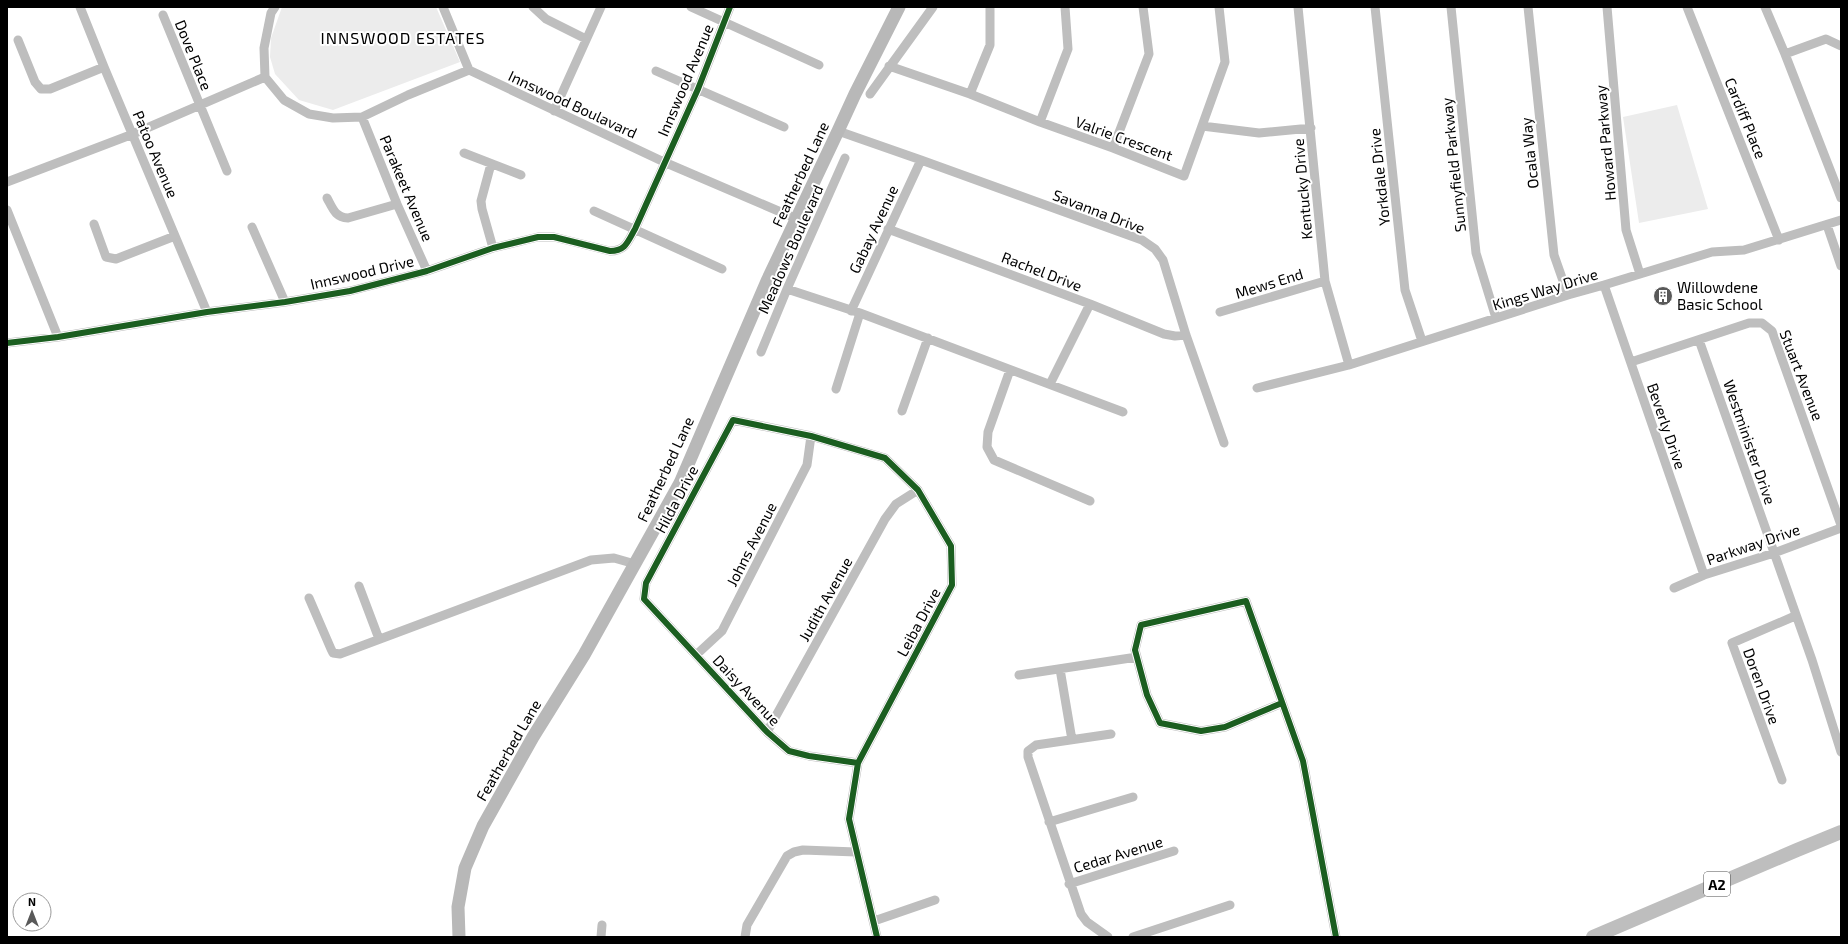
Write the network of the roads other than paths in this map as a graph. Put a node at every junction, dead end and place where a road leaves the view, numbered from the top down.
1 (80, 7) edge
2 (275, 7) edge
3 (443, 7) edge
4 (533, 7) edge
5 (601, 7) edge
6 (691, 7) edge
7 (730, 7) edge
8 (899, 7) edge
9 (933, 7) edge
10 (990, 7) edge
11 (1065, 7) edge
12 (1143, 7) edge
13 (1219, 7) edge
14 (1298, 7) edge
15 (1375, 7) edge
16 (1451, 7) edge
17 (1528, 7) edge
18 (1607, 7) edge
19 (1687, 7) edge
20 (1765, 7) edge
21 (163, 15) dead end
22 (724, 22) junction
23 (586, 39) junction
24 (18, 40) dead end
25 (1841, 46) edge
26 (1785, 54) junction
27 (819, 65) dead end
28 (889, 66) junction
29 (104, 67) junction
30 (469, 70) junction
31 (656, 70) dead end
32 (264, 77) junction
33 (698, 89) junction
34 (870, 94) dead end
35 (970, 94) junction
36 (199, 106) junction
37 (554, 111) junction
38 (362, 117) junction
39 (1040, 122) junction
40 (1202, 126) junction
41 (784, 127) dead end
42 (1311, 128) junction
43 (838, 132) junction
44 (133, 134) junction
45 (1113, 148) junction
46 (464, 152) dead end
47 (845, 158) dead end
48 (921, 160) junction
49 (664, 162) junction
50 (491, 164) junction
51 (227, 171) dead end
52 (521, 175) dead end
53 (7, 182) edge
54 (327, 198) dead end
55 (1841, 198) edge
56 (397, 204) junction
57 (7, 210) edge
58 (594, 211) dead end
59 (796, 219) junction
60 (1841, 220) edge
61 (94, 224) dead end
62 (1827, 225) junction
63 (252, 227) dead end
64 (635, 229) junction
65 (888, 229) junction
66 (175, 236) junction
67 (1780, 240) junction
68 (492, 248) junction
69 (1841, 266) edge
70 (722, 269) dead end
71 (427, 270) junction
72 (1640, 274) junction
73 (1325, 281) junction
74 (1604, 286) junction
75 (787, 289) junction
76 (1568, 295) junction
77 (284, 302) junction
78 (1090, 304) junction
79 (207, 312) junction
80 (855, 312) junction
81 (1220, 312) dead end
82 (1496, 318) junction
83 (1186, 335) junction
84 (58, 338) junction
85 (928, 338) junction
86 (1699, 340) junction
87 (1422, 341) junction
88 (7, 343) edge
89 (761, 352) dead end
90 (1630, 362) junction
91 (1349, 365) junction
92 (1010, 370) junction
93 (1050, 384) junction
94 (1257, 388) dead end
95 (836, 389) dead end
96 (902, 411) dead end
97 (1123, 412) dead end
98 (733, 420) joint
99 (811, 436) junction
100 (1224, 443) dead end
101 (918, 490) junction
102 (1090, 501) dead end
103 (668, 504) junction
104 (683, 514) junction
105 (1841, 526) edge
106 (1774, 553) junction
107 (635, 564) junction
108 (1704, 575) junction
109 (359, 586) dead end
110 (1674, 588) dead end
111 (643, 592) joint
112 (309, 598) dead end
113 (1795, 616) junction
114 (379, 639) junction
115 (696, 655) junction
116 (1137, 657) junction
117 (1060, 669) junction
118 (1019, 675) dead end
119 (1282, 703) junction
120 (767, 732) junction
121 (1111, 734) dead end
122 (1072, 740) junction
123 (1841, 752) edge
124 (858, 763) junction
125 (1782, 780) dead end
126 (1133, 797) dead end
127 (1049, 822) junction
128 (1841, 832) edge
129 (1174, 851) dead end
130 (856, 852) junction
131 (1070, 884) junction
132 (934, 900) dead end
133 (1230, 905) dead end
134 (874, 921) junction
135 (602, 926) dead end
136 (459, 937) edge
137 (601, 937) edge
138 (745, 937) edge
139 (877, 937) edge
140 (1108, 937) edge
141 (1133, 937) edge
142 (1336, 937) edge
143 (1593, 937) edge

1 - 29 street, Patoo Avenue
2 - 32 street
3 - 30 street
4 - 23 street
5 - 23 street
6 - 22 street
7 - 22 street, Innswood Avenue
8 - 43 main road, Featherbed Lane
9 - 28 street
10 - 35 street
11 - 39 street
12 - 45 street
13 - 40 street, Valrie Crescent
14 - 42 street, Kentucky Drive
15 - 87 street, Yorkdale Drive
16 - 82 street, Sunnyfield Parkway
17 - 76 street, Ocala Way
18 - 72 street, Howard Parkway
19 - 67 street, Cardiff Place
20 - 26 street
21 - 36 street, Dove Place
22 - 27 street
22 - 33 street, Innswood Avenue
23 - 37 street
24 - 29 street
25 - 26 street
26 - 55 street
28 - 34 street
28 - 35 street, Valrie Crescent
29 - 44 street, Patoo Avenue
30 - 37 street, Innswood Boulavard
30 - 38 street
31 - 33 street
32 - 36 street
32 - 38 street
33 - 41 street
33 - 49 street, Innswood Avenue
35 - 39 street, Valrie Crescent
36 - 44 street
36 - 51 street, Dove Place
37 - 49 street, Innswood Boulavard
38 - 56 street, Parakeet Avenue
39 - 45 street, Valrie Crescent
40 - 42 street
40 - 45 street, Valrie Crescent
42 - 73 street, Kentucky Drive
43 - 48 street, Savanna Drive
43 - 59 main road, Featherbed Lane
44 - 53 street
44 - 66 street, Patoo Avenue
46 - 50 street
47 - 75 street, Meadows Boulevard
48 - 65 street, Gabay Avenue
48 - 83 street, Savanna Drive
49 - 59 street, Innswood Boulavard
49 - 64 street, Innswood Drive
50 - 52 street
50 - 68 street
54 - 56 street
56 - 71 street, Parakeet Avenue
57 - 84 street
58 - 64 street
59 - 103 main road, Featherbed Lane
60 - 62 street, Kings Way Drive
61 - 66 street
62 - 67 street, Kings Way Drive
62 - 69 street
63 - 77 street
64 - 68 street, Innswood Drive
64 - 70 street
65 - 78 street, Rachel Drive
65 - 80 street, Gabay Avenue
66 - 79 street, Patoo Avenue
67 - 72 street, Kings Way Drive
68 - 71 street, Innswood Drive
71 - 77 street, Innswood Drive
72 - 74 street, Kings Way Drive
73 - 81 street, Mews End
73 - 91 street, Kentucky Drive
74 - 76 street, Kings Way Drive
74 - 90 street, Beverly Drive
75 - 80 street
75 - 89 street, Meadows Boulevard
76 - 82 street, Kings Way Drive
77 - 79 street, Innswood Drive
78 - 83 street, Rachel Drive
78 - 93 street
79 - 84 street, Innswood Drive
80 - 85 street
80 - 95 street, Gabay Avenue
82 - 87 street, Kings Way Drive
83 - 100 street, Savanna Drive
84 - 88 street, Innswood Drive
85 - 92 street
85 - 96 street
86 - 90 street, Stuart Avenue
86 - 105 street, Stuart Avenue
86 - 106 street, Westminister Drive
87 - 91 street, Kings Way Drive
90 - 108 street, Beverly Drive
91 - 94 street, Kings Way Drive
92 - 93 street
92 - 102 street
93 - 97 street
98 - 99 street, Leiba Drive
98 - 104 street, Hilda Drive
99 - 101 street, Leiba Drive
99 - 115 street, Johns Avenue
101 - 120 street, Judith Avenue
101 - 124 street, Leiba Drive
103 - 104 street
103 - 107 main road, Featherbed Lane
104 - 111 street, Hilda Drive
105 - 106 street, Parkway Drive
106 - 108 street, Parkway Drive
106 - 113 street, Westminister Drive
107 - 114 street
107 - 136 main road, Featherbed Lane
108 - 110 street, Parkway Drive
109 - 114 street
111 - 115 street, Daisy Avenue
112 - 114 street
113 - 123 street, Westminister Drive
113 - 125 street, Doren Drive
115 - 120 street, Daisy Avenue
116 - 117 street
116 - 119 street
116 - 119 street
117 - 118 street
117 - 122 street
119 - 142 street
120 - 124 street, Daisy Avenue
121 - 122 street
122 - 127 street
124 - 130 street, Leiba Drive
126 - 127 street
127 - 131 street
128 - 143 main road, A2
129 - 131 street, Cedar Avenue
130 - 134 street, Leiba Drive
130 - 138 street
131 - 140 street
132 - 134 street
133 - 141 street
134 - 139 street, Leiba Drive
135 - 137 street

